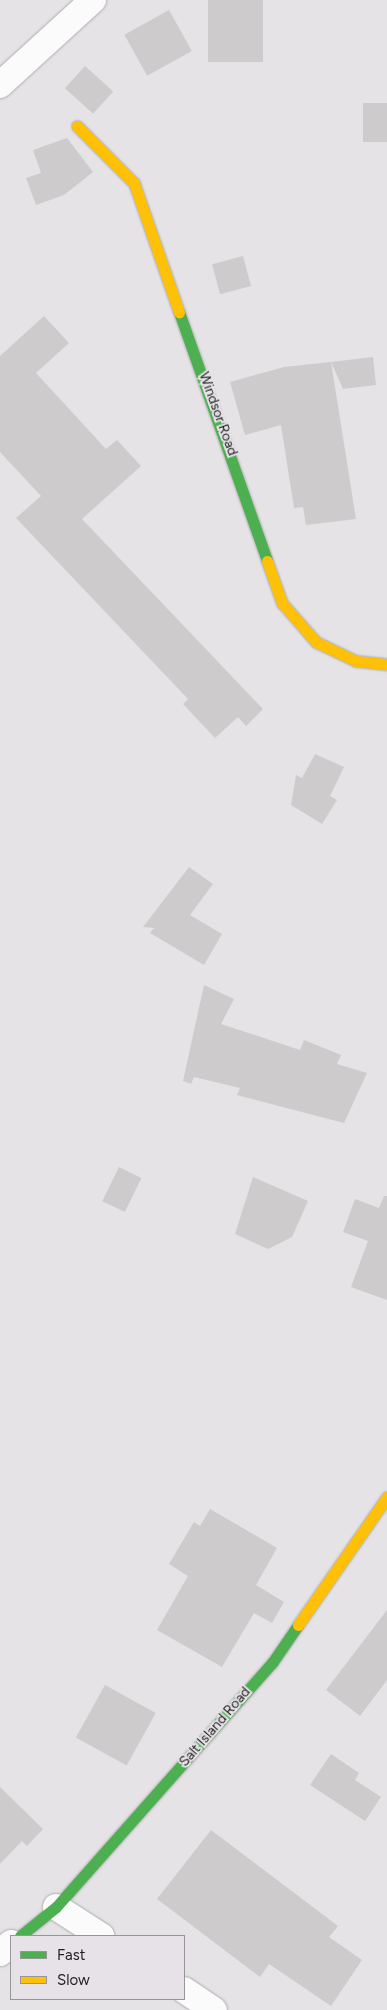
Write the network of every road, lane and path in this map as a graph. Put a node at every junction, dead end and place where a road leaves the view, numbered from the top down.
1 (93, 0) edge
2 (0, 85) edge
3 (77, 126) dead end
4 (387, 664) edge
5 (387, 1497) edge
6 (56, 1907) junction
7 (21, 1935) edge
8 (99, 1935) edge
9 (10, 1945) edge
10 (0, 1953) edge
11 (185, 1991) edge
12 (214, 2010) edge

1 - 2 street
3 - 4 street, Windsor Road
5 - 6 street, Salt Island Road
6 - 7 street, Salt Island Road
6 - 8 street
9 - 10 street
11 - 12 street

